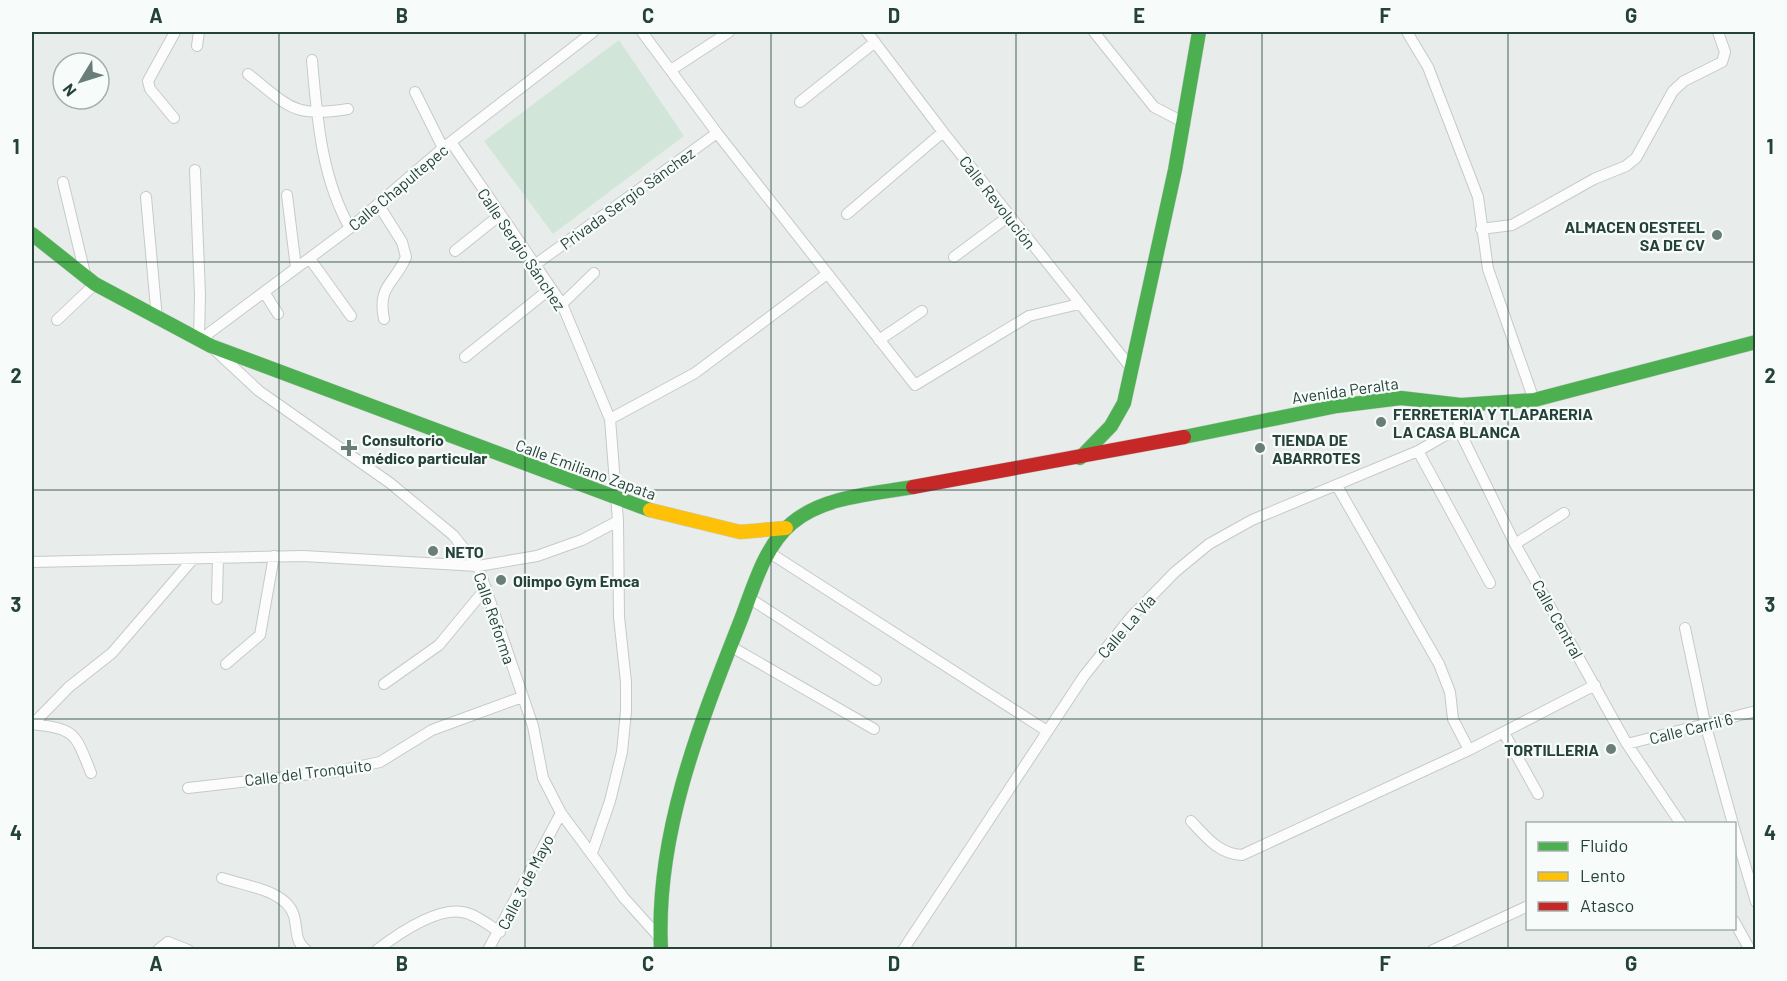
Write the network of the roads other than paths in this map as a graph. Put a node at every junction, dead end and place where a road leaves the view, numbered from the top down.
1 (175, 32) edge
2 (199, 32) edge
3 (593, 32) edge
4 (642, 32) edge
5 (729, 32) edge
6 (867, 32) edge
7 (1094, 32) edge
8 (1199, 32) edge
9 (1407, 32) edge
10 (1718, 32) edge
11 (875, 42) junction
12 (197, 46) dead end
13 (312, 60) dead end
14 (671, 70) junction
15 (248, 74) dead end
16 (415, 92) dead end
17 (800, 102) dead end
18 (348, 109) dead end
19 (317, 114) junction
20 (174, 118) dead end
21 (1185, 123) junction
22 (944, 132) junction
23 (717, 133) junction
24 (447, 145) junction
25 (195, 170) dead end
26 (63, 182) dead end
27 (287, 195) dead end
28 (146, 197) dead end
29 (378, 204) junction
30 (847, 214) dead end
31 (500, 215) junction
32 (1009, 216) junction
33 (350, 228) junction
34 (1481, 229) junction
35 (32, 234) edge
36 (455, 251) dead end
37 (954, 257) dead end
38 (310, 259) junction
39 (536, 264) junction
40 (296, 268) junction
41 (594, 273) dead end
42 (827, 274) junction
43 (91, 281) junction
44 (551, 288) junction
45 (264, 292) junction
46 (562, 304) junction
47 (1079, 304) junction
48 (922, 311) dead end
49 (278, 315) dead end
50 (351, 316) dead end
51 (157, 319) junction
52 (384, 319) dead end
53 (57, 320) dead end
54 (879, 340) junction
55 (205, 342) junction
56 (1755, 342) edge
57 (465, 357) dead end
58 (1132, 369) junction
59 (1534, 400) junction
60 (1461, 405) junction
61 (610, 419) junction
62 (1458, 428) junction
63 (1418, 451) junction
64 (1080, 459) junction
65 (1337, 486) junction
66 (615, 498) junction
67 (1564, 513) dead end
68 (618, 521) junction
69 (786, 528) junction
70 (1515, 544) junction
71 (770, 553) junction
72 (274, 556) junction
73 (218, 558) junction
74 (193, 559) junction
75 (32, 562) edge
76 (478, 566) junction
77 (1490, 583) dead end
78 (486, 588) junction
79 (749, 598) junction
80 (217, 599) dead end
81 (1685, 628) dead end
82 (730, 646) junction
83 (226, 664) dead end
84 (876, 680) dead end
85 (384, 684) dead end
86 (1595, 685) junction
87 (522, 697) junction
88 (1755, 711) edge
89 (1705, 723) junction
90 (32, 724) edge
91 (874, 729) dead end
92 (1047, 731) junction
93 (1504, 733) junction
94 (1627, 744) junction
95 (1469, 750) junction
96 (91, 773) dead end
97 (188, 788) dead end
98 (1538, 794) dead end
99 (561, 813) junction
100 (1191, 821) dead end
101 (1680, 822) edge
102 (1732, 822) edge
103 (1736, 835) edge
104 (592, 853) junction
105 (222, 878) dead end
106 (1755, 902) edge
107 (1526, 906) edge
108 (1736, 925) edge
109 (500, 932) junction
110 (660, 943) edge
111 (158, 950) edge
112 (188, 950) edge
113 (306, 950) edge
114 (377, 950) edge
115 (488, 950) edge
116 (903, 950) edge
117 (1433, 950) edge
118 (1750, 950) edge

1 - 20 street
2 - 12 street
3 - 24 street, Calle Chapultepec
4 - 14 street
5 - 14 street
6 - 11 street, Calle Revolución
7 - 21 street
8 - 21 street
9 - 34 street
10 - 34 street
11 - 17 street
11 - 22 street, Calle Revolución
13 - 19 street
14 - 23 street
15 - 19 street
16 - 24 street, Calle Sergio Sánchez
18 - 19 street
19 - 33 street
21 - 58 street
22 - 30 street
22 - 32 street, Calle Revolución
23 - 39 street, Privada Sergio Sánchez
23 - 42 street
24 - 29 street, Calle Chapultepec
24 - 31 street, Calle Sergio Sánchez
25 - 55 street
26 - 43 street
27 - 40 street
28 - 51 street
29 - 33 street, Calle Chapultepec
29 - 52 street
31 - 36 street
31 - 39 street, Calle Sergio Sánchez
32 - 37 street
32 - 47 street, Calle Revolución
33 - 38 street, Calle Chapultepec
34 - 59 street
35 - 43 street, Calle Emiliano Zapata
38 - 40 street, Calle Chapultepec
38 - 50 street
39 - 44 street, Calle Sergio Sánchez
40 - 45 street, Calle Chapultepec
41 - 46 street
42 - 54 street
42 - 61 street
43 - 51 street, Calle Emiliano Zapata
43 - 53 street
44 - 46 street, Calle Sergio Sánchez
44 - 57 street
45 - 49 street
45 - 55 street, Calle Chapultepec
46 - 61 street, Calle Sergio Sánchez
47 - 54 street
47 - 58 street, Calle Revolución
48 - 54 street
51 - 55 street, Calle Emiliano Zapata
55 - 66 street, Calle Emiliano Zapata
55 - 76 street, Calle Reforma
56 - 59 street, Avenida Peralta
58 - 64 street
59 - 60 street, Avenida Peralta
60 - 62 street
60 - 64 street, Avenida Peralta
61 - 66 street, Calle Sergio Sánchez
62 - 63 street, Calle La Vía
62 - 70 street, Calle Central
63 - 65 street, Calle La Vía
63 - 77 street
64 - 69 street, Avenida Peralta
65 - 92 street, Calle La Vía
65 - 95 street
66 - 68 street, Calle Sergio Sánchez
66 - 69 street, Calle Emiliano Zapata
67 - 70 street
68 - 76 street
68 - 104 street, Calle Sergio Sánchez
69 - 71 street
70 - 86 street, Calle Central
71 - 79 street
71 - 92 street
72 - 73 street
72 - 76 street
72 - 83 street
73 - 74 street
73 - 80 street
74 - 75 street
74 - 90 street
76 - 78 street, Calle Reforma
78 - 85 street
78 - 87 street, Calle Reforma
79 - 82 street
79 - 84 street
81 - 89 street
82 - 91 street
82 - 110 street
86 - 93 street
86 - 94 street, Calle Central
87 - 97 street, Calle del Tronquito
87 - 99 street, Calle Reforma
88 - 89 street, Calle Carril 6
89 - 94 street, Calle Carril 6
89 - 102 street
90 - 96 street
92 - 116 street, Calle La Vía
93 - 95 street
93 - 98 street
94 - 101 street, Calle Central
95 - 100 street
99 - 104 street, Calle Reforma
99 - 109 street, Calle 3 de Mayo
103 - 106 street
104 - 110 street, Calle Reforma
105 - 113 street
107 - 117 street
108 - 118 street
109 - 114 street
109 - 115 street, Calle 3 de Mayo
111 - 112 street

